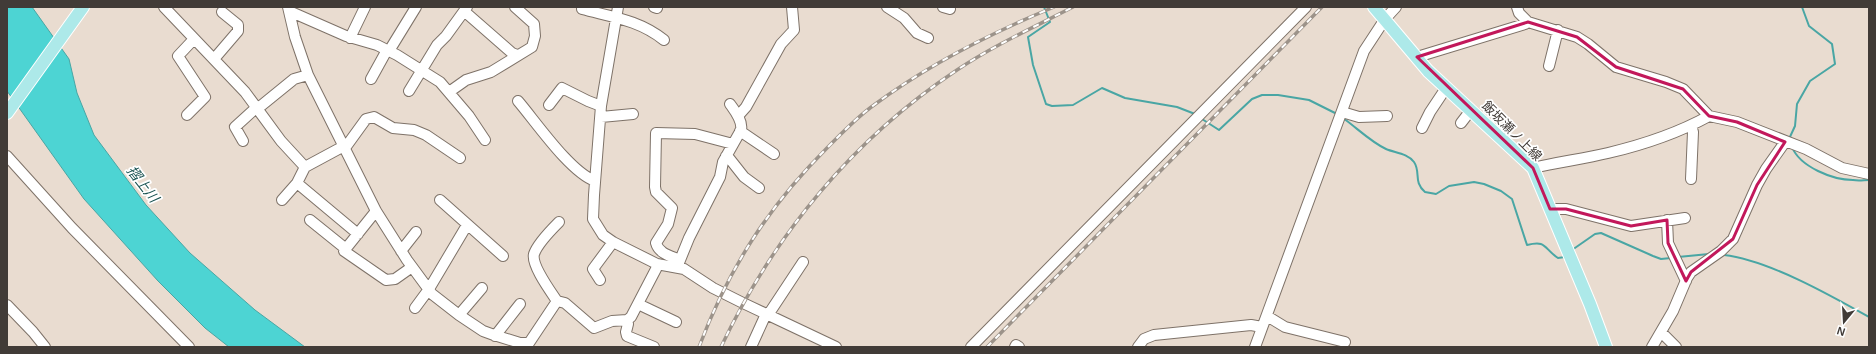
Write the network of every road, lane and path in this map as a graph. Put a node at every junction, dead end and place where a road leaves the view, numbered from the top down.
1 (84, 7) edge
2 (164, 7) edge
3 (365, 7) edge
4 (416, 7) edge
5 (515, 7) edge
6 (792, 7) edge
7 (887, 7) edge
8 (1306, 7) edge
9 (1374, 7) edge
10 (1396, 7) edge
11 (1517, 7) edge
12 (289, 9) edge
13 (465, 9) edge
14 (582, 9) dead end
15 (222, 12) dead end
16 (618, 12) edge
17 (1385, 19) junction
18 (1528, 22) junction
19 (1558, 30) junction
20 (350, 38) junction
21 (928, 38) dead end
22 (194, 39) junction
23 (664, 40) dead end
24 (388, 51) junction
25 (517, 55) junction
26 (1417, 57) junction
27 (214, 60) junction
28 (1549, 66) dead end
29 (422, 71) junction
30 (308, 75) junction
31 (370, 79) dead end
32 (1446, 88) junction
33 (409, 90) dead end
34 (449, 92) junction
35 (518, 101) dead end
36 (730, 104) dead end
37 (549, 105) dead end
38 (601, 106) junction
39 (257, 108) junction
40 (1471, 110) junction
41 (1342, 112) junction
42 (7, 113) edge
43 (633, 114) dead end
44 (187, 115) dead end
45 (738, 116) junction
46 (1387, 116) dead end
47 (1709, 116) junction
48 (600, 117) junction
49 (1461, 122) dead end
50 (1691, 125) junction
51 (1422, 128) dead end
52 (740, 131) junction
53 (485, 140) dead end
54 (243, 141) dead end
55 (733, 144) junction
56 (1789, 144) junction
57 (344, 147) junction
58 (774, 154) dead end
59 (7, 156) edge
60 (726, 156) junction
61 (460, 158) dead end
62 (305, 167) junction
63 (1533, 168) junction
64 (1869, 174) edge
65 (1691, 179) dead end
66 (595, 181) junction
67 (297, 183) junction
68 (759, 188) dead end
69 (282, 200) dead end
70 (440, 200) dead end
71 (1550, 208) junction
72 (376, 211) junction
73 (1685, 218) dead end
74 (310, 220) dead end
75 (1667, 220) junction
76 (559, 222) dead end
77 (467, 224) junction
78 (416, 232) dead end
79 (358, 234) junction
80 (613, 242) junction
81 (346, 249) junction
82 (401, 251) junction
83 (503, 256) dead end
84 (803, 262) dead end
85 (679, 263) junction
86 (657, 264) junction
87 (412, 267) junction
88 (600, 280) dead end
89 (1686, 281) junction
90 (482, 288) dead end
91 (429, 289) junction
92 (557, 302) junction
93 (520, 304) dead end
94 (638, 304) junction
95 (7, 305) edge
96 (415, 308) dead end
97 (767, 314) junction
98 (459, 315) junction
99 (1267, 316) junction
100 (627, 320) junction
101 (676, 322) dead end
102 (1262, 327) junction
103 (1661, 332) junction
104 (495, 336) junction
105 (1345, 342) dead end
106 (529, 345) edge
107 (45, 347) edge
108 (189, 347) edge
109 (654, 347) edge
110 (751, 347) edge
111 (836, 347) edge
112 (971, 347) edge
113 (1015, 347) edge
114 (1019, 347) edge
115 (1138, 347) edge
116 (1255, 347) edge
117 (1606, 347) edge
118 (1652, 347) edge
119 (1676, 347) edge

1 - 42 main road
2 - 22 street
3 - 20 street
4 - 24 street
5 - 25 street
6 - 45 street
7 - 21 street
8 - 112 street
9 - 17 main road, 飯坂瀬ノ上線
10 - 17 street
11 - 18 street
12 - 20 street
12 - 30 street
13 - 25 street
13 - 29 street
14 - 16 street
15 - 27 street
16 - 23 street
16 - 38 street
17 - 26 main road, 飯坂瀬ノ上線
17 - 41 street
18 - 19 street
18 - 26 street
19 - 28 street
19 - 47 street
20 - 24 street
22 - 27 street
22 - 44 street
24 - 29 street
24 - 31 street
25 - 34 street
26 - 32 main road, 飯坂瀬ノ上線
27 - 39 street
29 - 33 street
29 - 34 street
30 - 39 street
30 - 57 street
32 - 40 main road, 飯坂瀬ノ上線
32 - 51 street
34 - 53 street
35 - 66 street
36 - 45 street
37 - 38 street
38 - 48 street
39 - 54 street
39 - 62 street
40 - 49 street
40 - 63 main road, 飯坂瀬ノ上線
41 - 46 street
41 - 99 street
43 - 48 street
45 - 52 street
47 - 50 street
47 - 56 street
48 - 66 street
50 - 63 street
50 - 65 street
52 - 55 street
52 - 58 street
55 - 60 street
55 - 85 street
56 - 64 street
56 - 89 street
57 - 61 street
57 - 62 street
57 - 72 street
59 - 108 street
60 - 68 street
60 - 85 street
62 - 67 street
63 - 71 main road, 飯坂瀬ノ上線
66 - 80 street
67 - 69 street
67 - 79 street
70 - 77 street
71 - 75 street
71 - 117 main road, 飯坂瀬ノ上線
72 - 79 street
72 - 82 street
73 - 75 street
74 - 81 street
75 - 89 street
76 - 92 street
77 - 83 street
77 - 91 street
78 - 82 street
79 - 81 street
80 - 86 street
80 - 88 street
81 - 87 street
82 - 87 street
84 - 97 street
85 - 86 street
85 - 97 street
86 - 94 street
87 - 91 street
89 - 103 street
90 - 98 street
91 - 96 street
91 - 98 street
92 - 100 street
92 - 106 street
93 - 104 street
94 - 100 street
94 - 101 street
95 - 107 street
97 - 110 street
97 - 111 street
98 - 104 street
99 - 102 street
99 - 105 street
100 - 109 street
102 - 115 street
102 - 116 street
103 - 118 street
103 - 119 street
104 - 106 street
113 - 114 street

